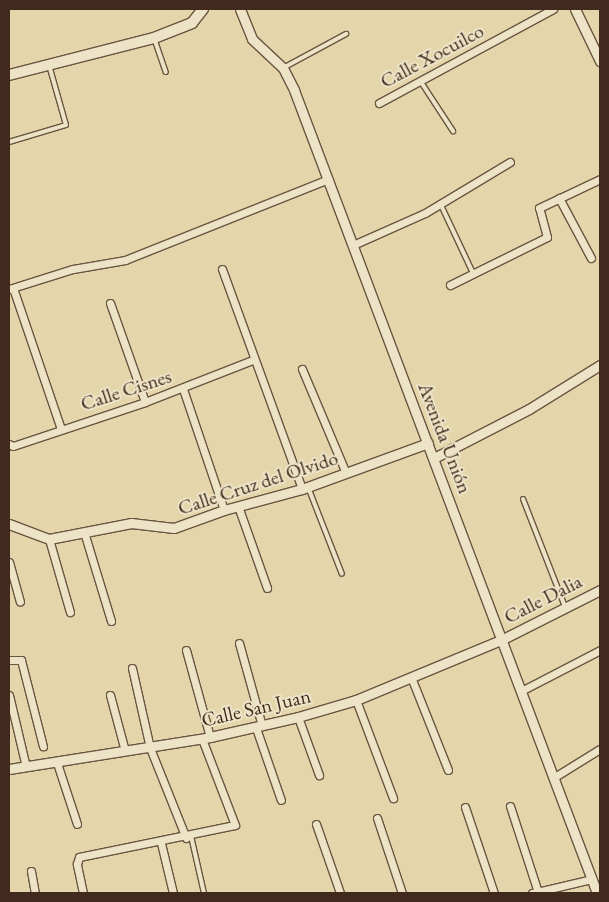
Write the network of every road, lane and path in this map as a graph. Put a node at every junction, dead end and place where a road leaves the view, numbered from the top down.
1 (203, 9) edge
2 (240, 9) edge
3 (553, 9) edge
4 (575, 9) edge
5 (346, 34) dead end
6 (154, 38) junction
7 (600, 61) edge
8 (48, 64) junction
9 (283, 68) junction
10 (166, 72) dead end
11 (9, 76) edge
12 (421, 82) junction
13 (379, 103) dead end
14 (453, 131) dead end
15 (9, 142) edge
16 (510, 162) dead end
17 (600, 178) edge
18 (329, 179) junction
19 (559, 198) junction
20 (440, 203) junction
21 (353, 245) junction
22 (591, 258) dead end
23 (222, 269) dead end
24 (473, 273) junction
25 (450, 285) dead end
26 (11, 288) edge
27 (110, 303) dead end
28 (253, 360) junction
29 (600, 365) edge
30 (302, 369) dead end
31 (183, 389) junction
32 (145, 402) junction
33 (60, 429) junction
34 (428, 443) junction
35 (9, 444) edge
36 (434, 458) junction
37 (346, 473) junction
38 (305, 488) junction
39 (523, 499) dead end
40 (238, 506) junction
41 (224, 510) junction
42 (9, 524) edge
43 (84, 532) junction
44 (49, 539) junction
45 (9, 562) edge
46 (342, 574) dead end
47 (268, 588) dead end
48 (600, 590) edge
49 (20, 602) dead end
50 (565, 607) junction
51 (70, 612) dead end
52 (111, 621) dead end
53 (501, 640) junction
54 (239, 643) dead end
55 (186, 650) dead end
56 (600, 650) edge
57 (9, 660) edge
58 (132, 668) dead end
59 (411, 677) junction
60 (521, 691) junction
61 (9, 695) edge
62 (110, 695) dead end
63 (356, 700) junction
64 (298, 717) junction
65 (259, 727) junction
66 (206, 738) junction
67 (43, 746) dead end
68 (150, 748) junction
69 (600, 749) edge
70 (125, 751) junction
71 (57, 763) junction
72 (26, 767) junction
73 (9, 769) edge
74 (448, 770) dead end
75 (319, 775) dead end
76 (553, 778) junction
77 (393, 798) dead end
78 (281, 800) dead end
79 (510, 806) dead end
80 (465, 808) dead end
81 (377, 818) dead end
82 (77, 824) dead end
83 (316, 824) dead end
84 (188, 837) junction
85 (161, 843) junction
86 (31, 871) dead end
87 (592, 879) junction
88 (35, 893) edge
89 (83, 893) edge
90 (173, 893) edge
91 (204, 893) edge
92 (340, 893) edge
93 (402, 893) edge
94 (494, 893) edge
95 (535, 893) edge
96 (597, 893) edge

1 - 6 main road
2 - 9 street, Avenida Unión
3 - 12 street, Calle Xocuilco
4 - 7 street
5 - 9 lane
6 - 8 main road
6 - 10 lane
8 - 11 main road
8 - 15 lane
9 - 18 street, Avenida Unión
12 - 13 street, Calle Xocuilco
12 - 14 lane
16 - 20 street
17 - 19 street
18 - 21 street, Avenida Unión
18 - 26 street
19 - 22 street
19 - 24 street
20 - 21 street
20 - 24 lane
21 - 34 street, Avenida Unión
23 - 28 street
24 - 25 street
26 - 33 street
27 - 32 street
28 - 31 street, Calle Cisnes
28 - 38 street
29 - 36 street
30 - 37 street
31 - 32 street, Calle Cisnes
31 - 41 street
32 - 33 street, Calle Cisnes
33 - 35 street, Calle Cisnes
34 - 36 street, Avenida Unión
34 - 37 street, Calle Cruz del Olvido
36 - 53 street, Avenida Unión
37 - 38 street, Calle Cruz del Olvido
38 - 40 street, Calle Cruz del Olvido
38 - 46 lane
39 - 50 lane
40 - 41 street, Calle Cruz del Olvido
40 - 47 street
41 - 43 street, Calle Cruz del Olvido
42 - 44 street
43 - 44 street, Calle Cruz del Olvido
43 - 52 street
44 - 51 street
45 - 49 street
48 - 50 street, Calle Dalia
50 - 53 street, Calle Dalia
53 - 59 street, Calle San Juan
53 - 60 street, Avenida Unión
54 - 65 street
55 - 66 street
56 - 60 street
57 - 67 street
58 - 68 street
59 - 63 street, Calle San Juan
59 - 74 street
60 - 76 street, Avenida Unión
61 - 72 street
62 - 70 street
63 - 64 street, Calle San Juan
63 - 77 street
64 - 65 street, Calle San Juan
64 - 75 street
65 - 66 street, Calle San Juan
65 - 78 street
66 - 68 street, Calle San Juan
66 - 84 street
68 - 70 street, Calle San Juan
68 - 84 street
69 - 76 street
70 - 71 street, Calle San Juan
71 - 72 street, Calle San Juan
71 - 82 street
72 - 73 street, Calle San Juan
76 - 87 street, Avenida Unión
79 - 95 street
80 - 94 street
81 - 93 street
83 - 92 street
84 - 85 street
84 - 91 lane
85 - 89 street
85 - 90 street
86 - 88 street
87 - 95 street
87 - 96 street, Avenida Unión

